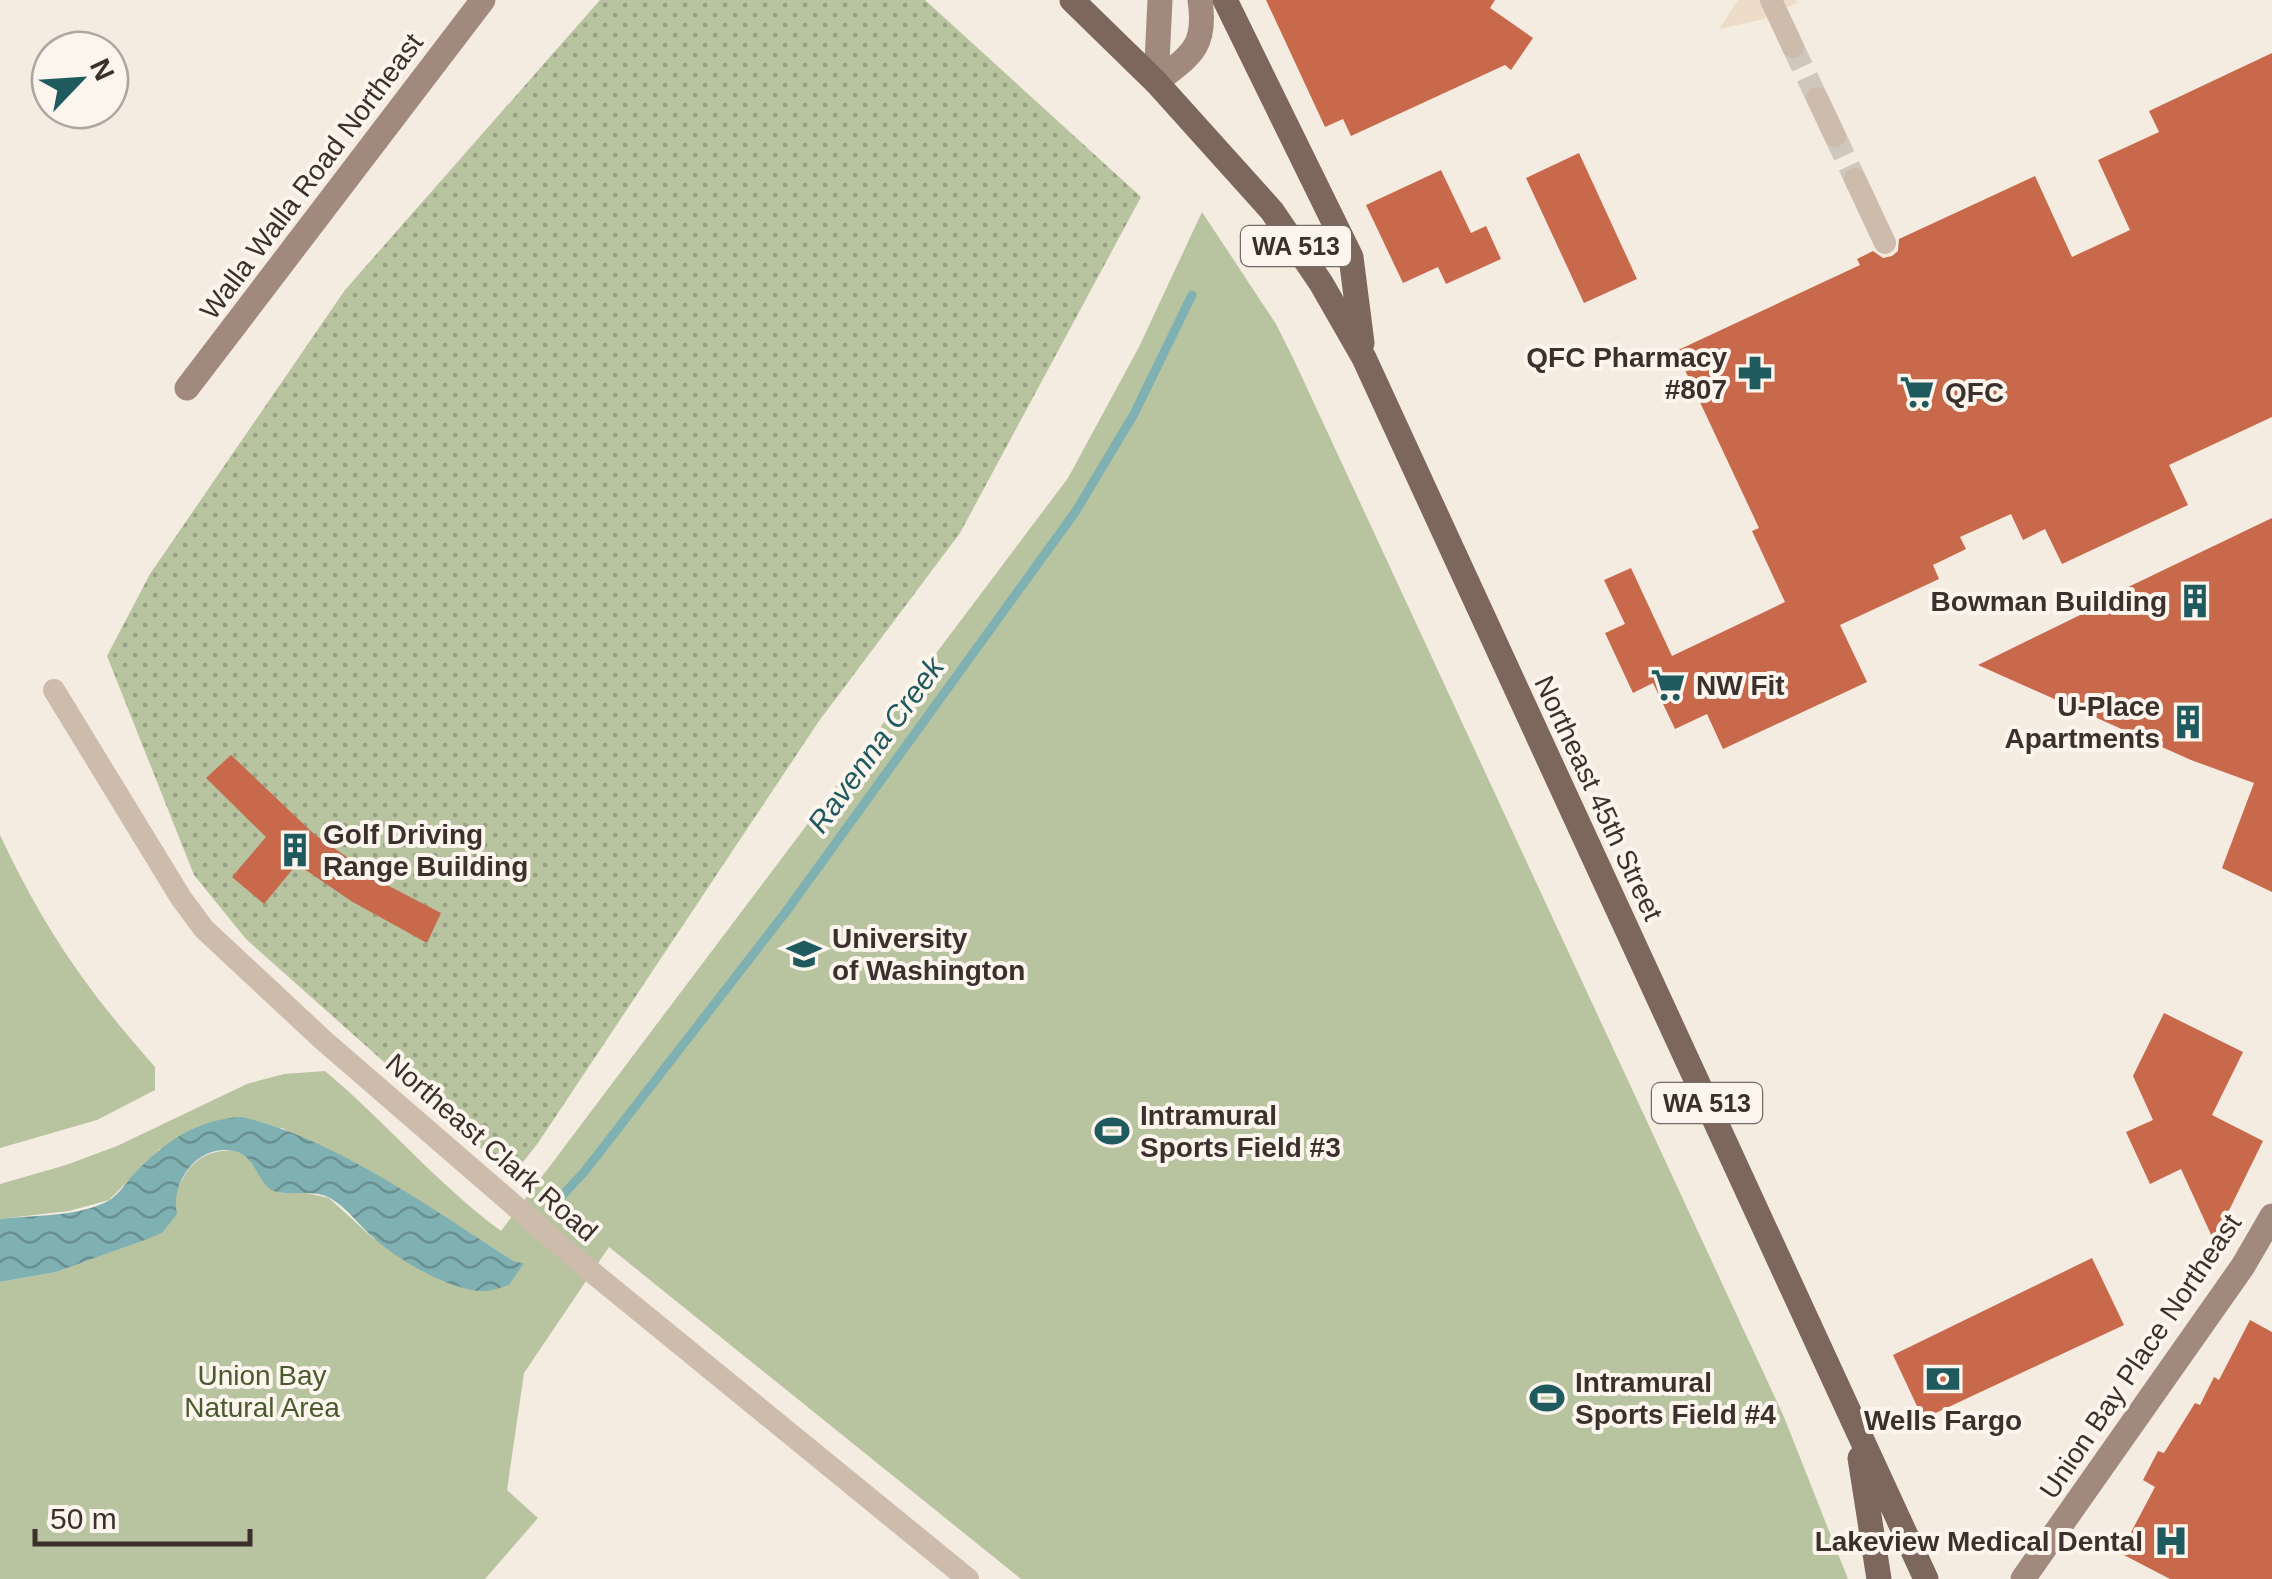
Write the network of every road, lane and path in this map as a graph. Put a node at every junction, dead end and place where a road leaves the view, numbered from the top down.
1 (483, 0) edge
2 (1072, 0) edge
3 (1160, 0) edge
4 (1200, 0) edge
5 (1225, 0) edge
6 (1771, 0) edge
7 (1793, 47) tunnel mouth
8 (1156, 82) junction
9 (1817, 98) tunnel mouth
10 (1835, 136) tunnel mouth
11 (1856, 178) tunnel mouth
12 (1886, 243) dead end
13 (1364, 358) junction
14 (186, 388) dead end
15 (54, 690) dead end
16 (2272, 1216) edge
17 (1856, 1428) junction
18 (968, 1579) edge
19 (1880, 1579) edge
20 (1926, 1579) edge
21 (2023, 1579) edge

1 - 14 main road, Walla Walla Road Northeast
2 - 8 main road, WA 513
3 - 8 main road
4 - 8 main road
5 - 13 main road
6 - 7 street
8 - 13 main road, Northeast 45th Street / WA 513
9 - 10 street
11 - 12 street
13 - 17 main road, Northeast 45th Street / WA 513
15 - 18 street, Northeast Clark Road
16 - 21 main road, Union Bay Place Northeast
17 - 19 main road
17 - 20 main road, Northeast 45th Street / WA 513

